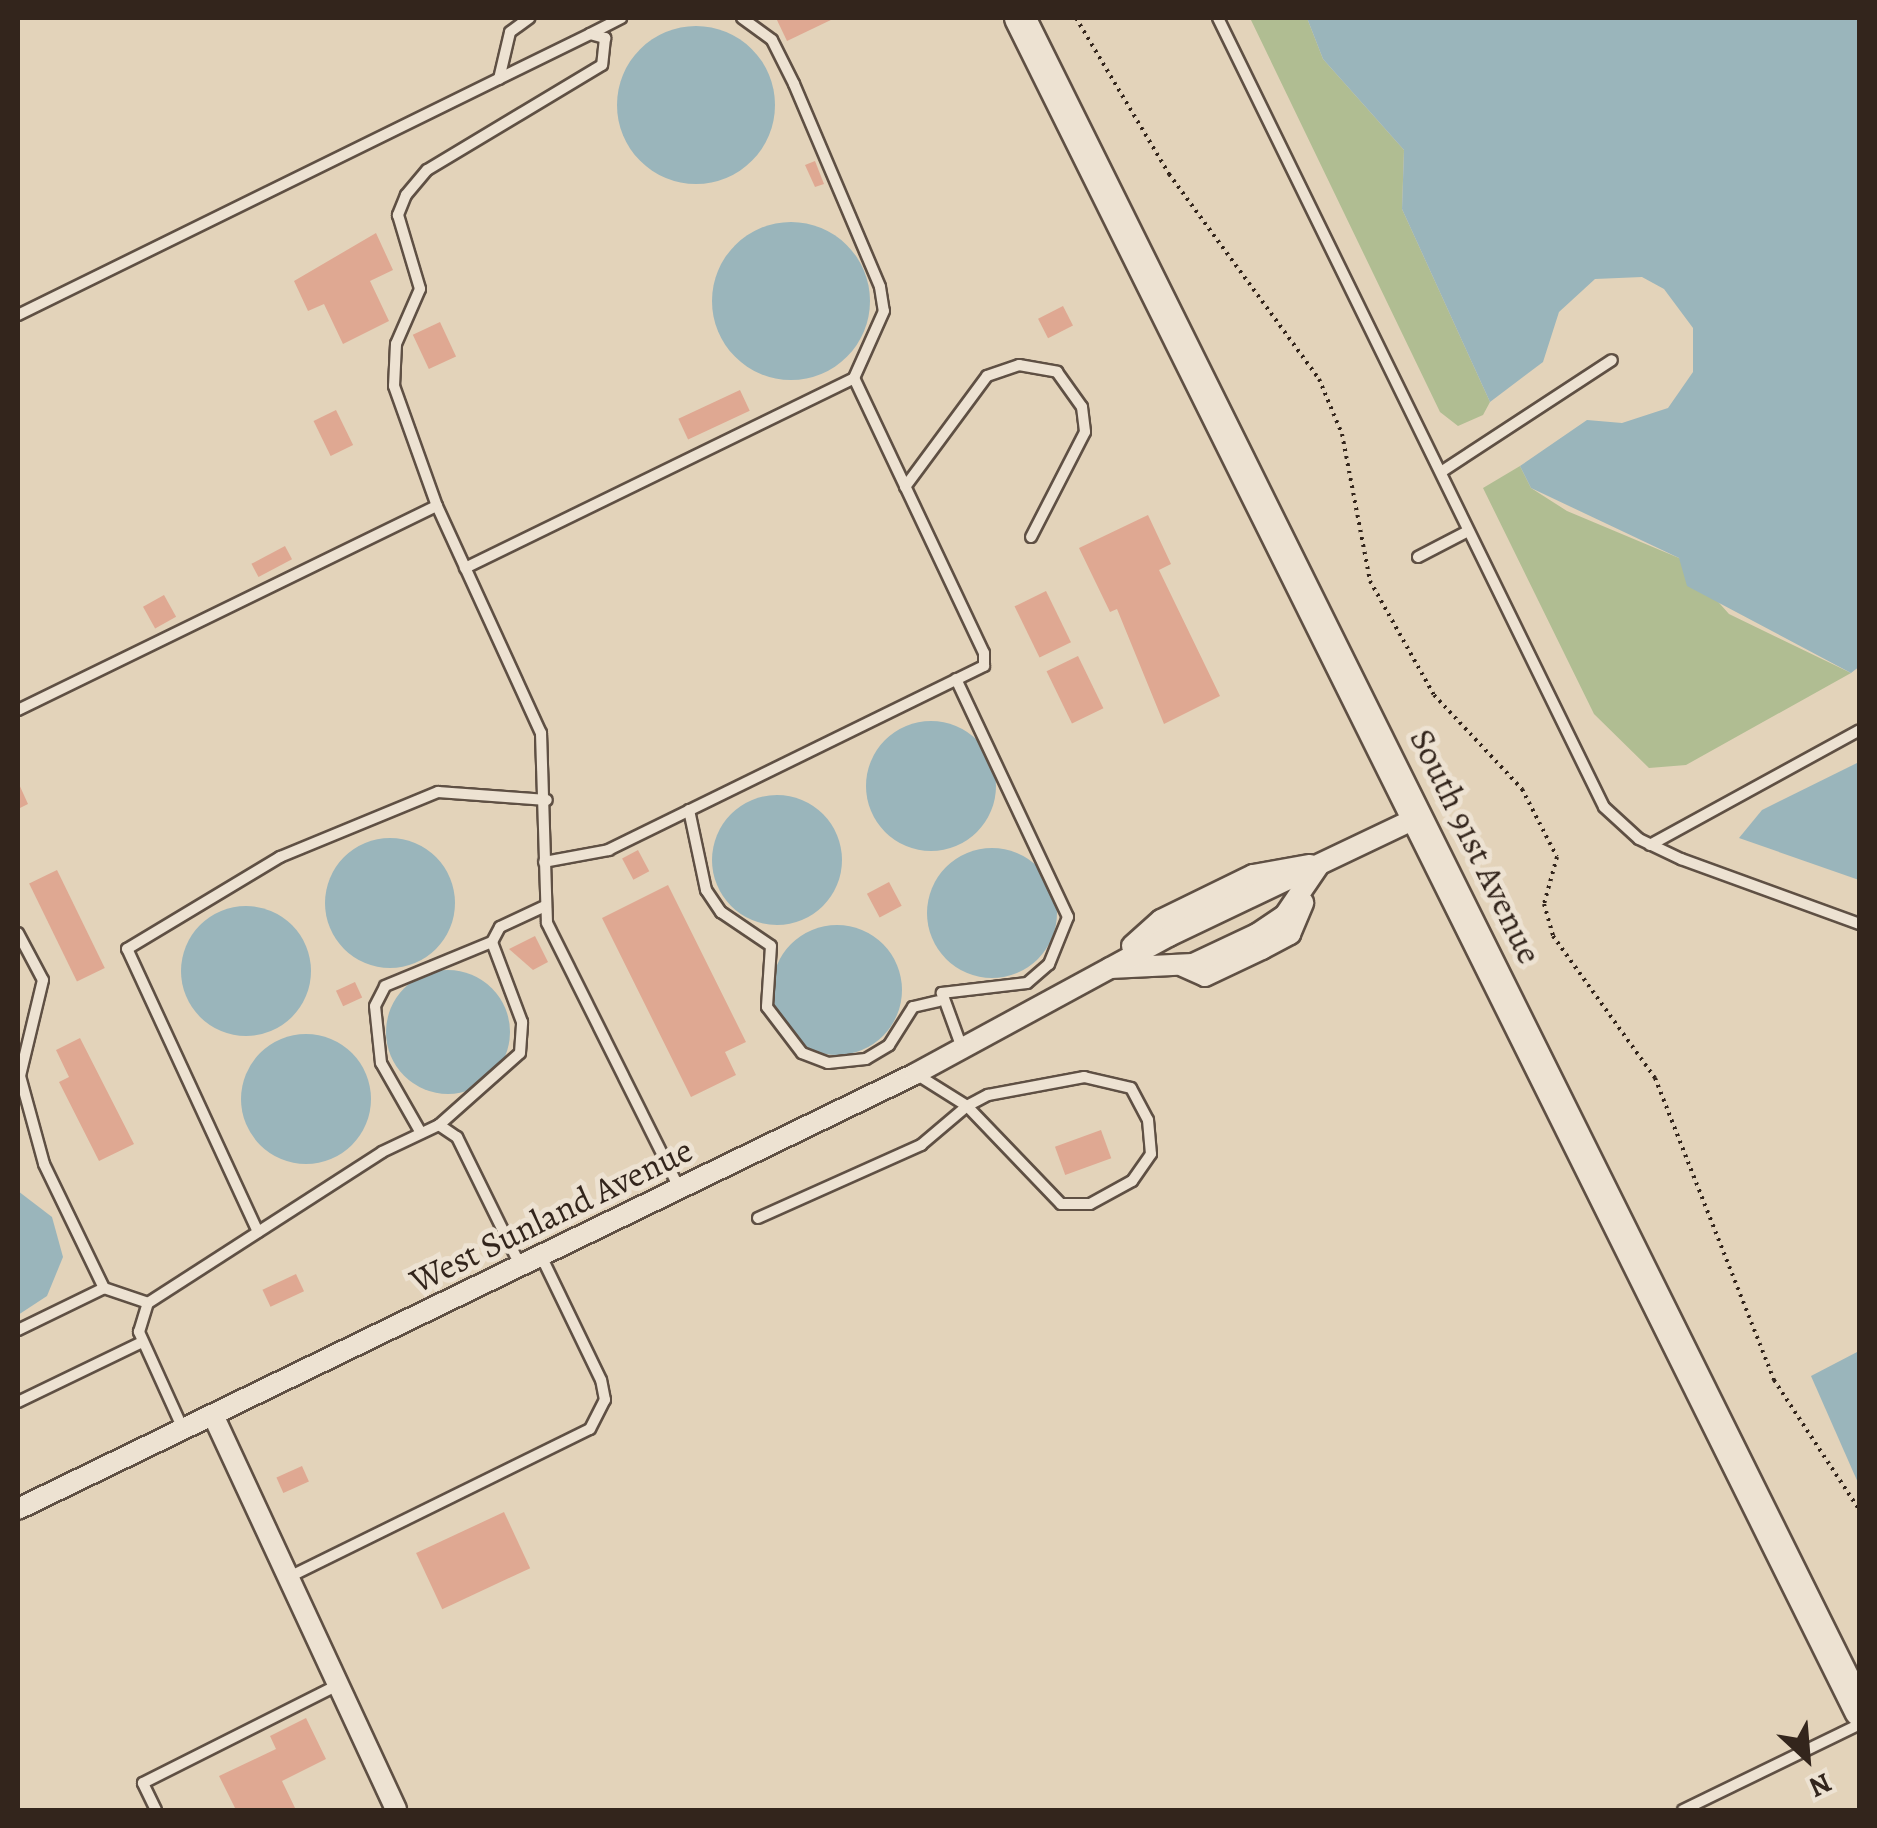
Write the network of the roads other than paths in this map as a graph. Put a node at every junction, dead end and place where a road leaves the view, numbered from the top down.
1 (529, 18) edge
2 (621, 18) edge
3 (742, 18) edge
4 (1020, 18) edge
5 (1218, 18) edge
6 (590, 34) junction
7 (499, 78) junction
8 (18, 315) edge
9 (1612, 360) dead end
10 (854, 378) junction
11 (1441, 472) junction
12 (905, 487) junction
13 (437, 506) junction
14 (1468, 531) junction
15 (1031, 537) dead end
16 (1418, 557) dead end
17 (465, 568) junction
18 (956, 679) junction
19 (18, 710) edge
20 (1860, 730) edge
21 (547, 800) junction
22 (690, 810) junction
23 (1418, 816) junction
24 (1650, 845) junction
25 (544, 862) junction
26 (1319, 864) junction
27 (545, 906) junction
28 (1860, 924) edge
29 (18, 934) edge
30 (492, 942) junction
31 (1108, 968) junction
32 (938, 1002) junction
33 (962, 1048) junction
34 (915, 1074) junction
35 (967, 1106) junction
36 (439, 1125) junction
37 (421, 1133) junction
38 (679, 1189) junction
39 (758, 1218) dead end
40 (258, 1232) junction
41 (541, 1256) junction
42 (520, 1266) junction
43 (104, 1288) junction
44 (148, 1303) junction
45 (18, 1330) edge
46 (142, 1342) junction
47 (18, 1402) edge
48 (213, 1414) junction
49 (184, 1429) junction
50 (18, 1509) edge
51 (288, 1577) junction
52 (338, 1685) junction
53 (1860, 1712) edge
54 (1860, 1724) edge
55 (156, 1810) edge
56 (396, 1810) edge
57 (1682, 1810) edge

1 - 7 lane
2 - 6 lane
3 - 10 lane
4 - 23 main road, South 91st Avenue
5 - 11 lane
6 - 7 lane
6 - 13 lane
7 - 8 lane
9 - 11 lane
10 - 12 lane
10 - 17 lane
11 - 14 lane
12 - 15 lane
12 - 18 lane
13 - 17 lane
13 - 19 lane
14 - 16 lane
14 - 24 lane
17 - 21 lane
18 - 22 lane
18 - 32 lane
20 - 24 lane
21 - 25 lane
21 - 40 lane
22 - 25 lane
22 - 32 lane
23 - 26 street, West Sunland Avenue
23 - 53 main road, South 91st Avenue
24 - 28 lane
25 - 27 lane
26 - 31 street, West Sunland Avenue
26 - 31 street, West Sunland Avenue
27 - 30 lane
27 - 38 lane
29 - 43 lane
30 - 36 lane
30 - 37 lane
31 - 33 street, West Sunland Avenue
32 - 33 lane
33 - 34 street, West Sunland Avenue
34 - 35 lane
34 - 38 street, West Sunland Avenue
35 - 35 lane
35 - 39 lane
36 - 37 lane
36 - 42 lane
37 - 40 lane
38 - 41 street, West Sunland Avenue
40 - 44 lane
41 - 42 street, West Sunland Avenue
41 - 51 lane
42 - 48 street, West Sunland Avenue
43 - 44 lane
43 - 45 lane
44 - 46 lane
46 - 47 lane
46 - 49 lane
48 - 49 street, West Sunland Avenue
48 - 51 street
49 - 50 street, West Sunland Avenue
51 - 52 street
52 - 55 lane
52 - 56 street
54 - 57 lane

